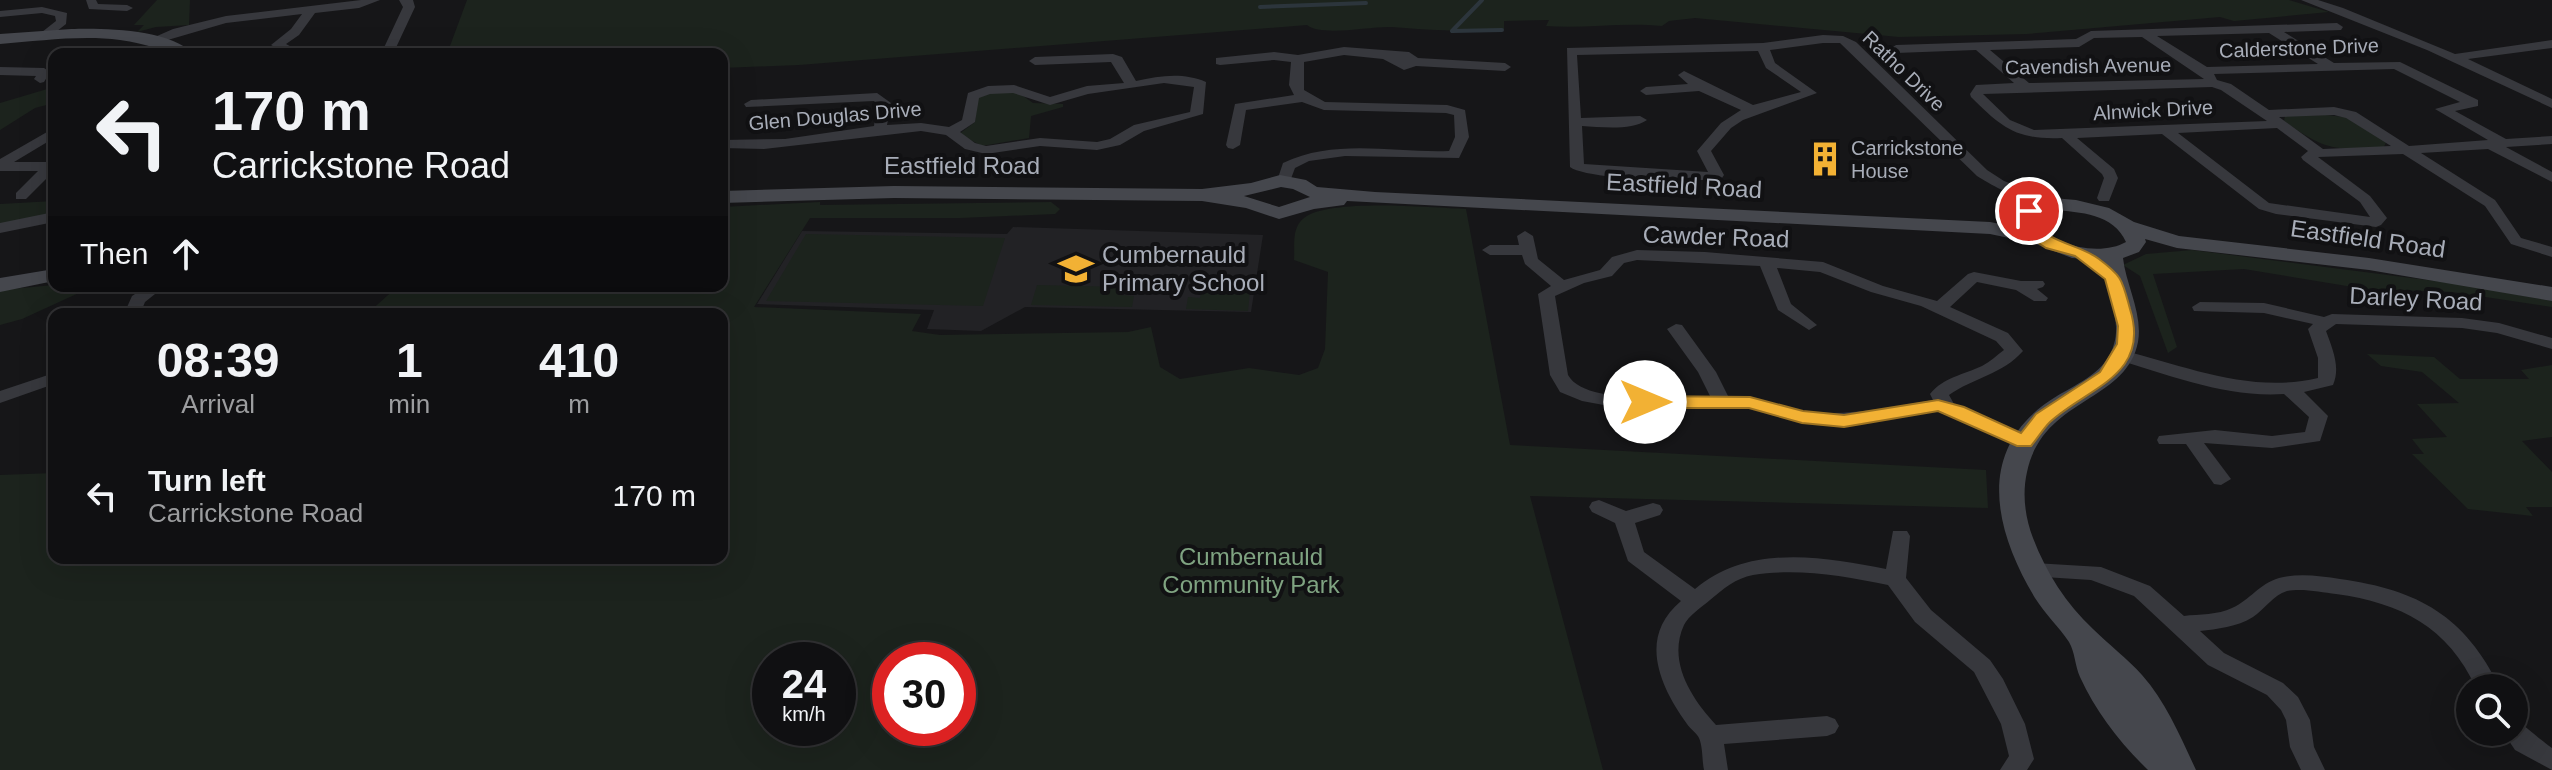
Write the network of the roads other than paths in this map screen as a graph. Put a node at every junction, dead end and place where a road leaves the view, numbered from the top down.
1 (250, 0) edge
2 (374, 0) edge
3 (405, 0) edge
4 (2307, 0) edge
5 (79, 6) edge
6 (127, 8) dead end
7 (310, 12) junction
8 (0, 14) edge
9 (250, 15) junction
10 (2337, 27) dead end
11 (2271, 29) junction
12 (2144, 33) junction
13 (43, 36) junction
14 (0, 39) edge
15 (154, 40) junction
16 (2552, 44) edge
17 (1979, 46) junction
18 (1763, 47) junction
19 (172, 48) edge
20 (284, 48) edge
21 (390, 48) edge
22 (1896, 49) dead end
23 (2456, 57) junction
24 (1298, 59) junction
25 (1035, 61) dead end
26 (1220, 61) dead end
27 (2330, 66) junction
28 (1505, 67) dead end
29 (0, 71) edge
30 (1684, 75) dead end
31 (2209, 77) junction
32 (40, 79) dead end
33 (1132, 84) junction
34 (1701, 87) junction
35 (2027, 88) junction
36 (1646, 91) dead end
37 (1303, 98) junction
38 (751, 104) dead end
39 (2552, 104) edge
40 (1750, 109) junction
41 (2266, 114) junction
42 (1640, 120) dead end
43 (1574, 122) junction
44 (2281, 124) junction
45 (2163, 128) junction
46 (880, 130) junction
47 (951, 132) junction
48 (2065, 134) junction
49 (48, 136) edge
50 (2552, 140) edge
51 (728, 144) edge
52 (2498, 144) junction
53 (1233, 145) dead end
54 (2406, 150) junction
55 (2320, 153) junction
56 (0, 166) edge
57 (48, 166) edge
58 (48, 169) edge
59 (2552, 178) edge
60 (1284, 181) junction
61 (1999, 184) junction
62 (21, 196) dead end
63 (1251, 196) junction
64 (728, 197) edge
65 (1312, 198) junction
66 (2104, 198) junction
67 (2053, 204) junction
68 (2081, 207) junction
69 (2027, 215) junction
70 (48, 218) edge
71 (2120, 222) junction
72 (0, 228) edge
73 (1990, 228) junction
74 (2041, 238) junction
75 (2177, 242) junction
76 (1490, 250) dead end
77 (2552, 252) edge
78 (2119, 260) junction
79 (1767, 263) junction
80 (48, 277) edge
81 (0, 285) edge
82 (1562, 287) junction
83 (2033, 289) dead end
84 (2552, 294) edge
85 (1940, 307) junction
86 (2200, 307) dead end
87 (2325, 323) junction
88 (1809, 325) dead end
89 (1676, 329) dead end
90 (2552, 344) edge
91 (2121, 355) junction
92 (48, 380) edge
93 (2290, 389) junction
94 (0, 397) edge
95 (1722, 402) junction
96 (1947, 408) junction
97 (2191, 438) junction
98 (2166, 440) dead end
99 (2024, 442) junction
100 (2221, 479) dead end
101 (1599, 507) dead end
102 (1653, 510) dead end
103 (1624, 519) junction
104 (1900, 536) dead end
105 (2034, 571) junction
106 (1895, 579) junction
107 (1695, 600) junction
108 (2180, 625) junction
109 (2082, 638) junction
110 (2483, 674) edge
111 (1827, 726) dead end
112 (1711, 735) junction
113 (2528, 745) edge
114 (2552, 760) edge
115 (1716, 770) edge
116 (2012, 770) edge
117 (2170, 770) edge
118 (2180, 770) edge
119 (2313, 770) edge

1 - 9 street
2 - 7 street
3 - 21 street
4 - 23 street
5 - 6 street
5 - 8 street
5 - 13 street
7 - 9 street
7 - 20 street
9 - 15 street
10 - 11 street
11 - 12 street
11 - 27 street
12 - 17 street
12 - 31 street
13 - 14 street
13 - 15 street
15 - 19 street
16 - 23 street
17 - 22 street
17 - 35 street
18 - 40 street, Ratho Drive
18 - 43 street, Ratho Drive
18 - 61 street, Ratho Drive
23 - 39 street
24 - 26 street
24 - 28 street
24 - 37 street
25 - 33 street
27 - 31 street, Calderstone Drive
27 - 52 street, Calderstone Drive
29 - 32 street
30 - 34 street
31 - 35 street, Cavendish Avenue
31 - 41 street
33 - 47 street, Glen Douglas Drive
33 - 47 street, Glen Douglas Drive
34 - 36 street
34 - 40 street
35 - 48 street, Cavendish Avenue
37 - 53 street
37 - 60 street
38 - 46 street
40 - 43 street, Ratho Drive
41 - 44 street
41 - 54 street
42 - 43 street
44 - 45 street, Alnwick Drive
44 - 55 street
45 - 48 street, Alnwick Drive
45 - 55 street
46 - 47 street, Glen Douglas Drive
46 - 51 street, Glen Douglas Drive
48 - 66 street, Alnwick Drive
49 - 56 street
50 - 52 street
52 - 54 street
52 - 59 street
54 - 55 street
54 - 77 street
56 - 57 street
58 - 62 street
60 - 63 street, Eastfield Road
60 - 65 street, Eastfield Road
61 - 67 street, Ratho Drive
61 - 69 street, Ratho Drive
63 - 64 street, Eastfield Road
63 - 65 street, Eastfield Road
65 - 73 street, Eastfield Road
66 - 68 street
66 - 71 street
67 - 68 street, Eastfield Road
67 - 69 street, Eastfield Road
68 - 71 street, Eastfield Road
69 - 73 street, Eastfield Road
69 - 74 street
70 - 72 street
71 - 75 street, Eastfield Road
71 - 78 street
73 - 74 street, Eastfield Road
74 - 78 street, Eastfield Road
75 - 78 street, Eastfield Road
75 - 84 street, Eastfield Road
76 - 82 street
78 - 91 street
79 - 82 street, Cawder Road
79 - 85 street, Cawder Road
79 - 88 street
80 - 81 street
82 - 95 street
83 - 85 street
85 - 96 street, Cawder Road
86 - 87 street, Darley Road
87 - 90 street, Darley Road
87 - 93 street, Darley Road
89 - 95 street
91 - 93 street, Darley Road
91 - 99 street
92 - 94 street
93 - 97 street
95 - 96 street
96 - 99 street
97 - 98 street
97 - 100 street
99 - 105 street
101 - 103 street
102 - 103 street
103 - 107 street
104 - 106 street
105 - 108 street
105 - 109 street
106 - 107 street
106 - 116 street
107 - 112 street
108 - 110 street
108 - 119 street
109 - 117 street
109 - 118 street
111 - 112 street
112 - 115 street
113 - 114 street

